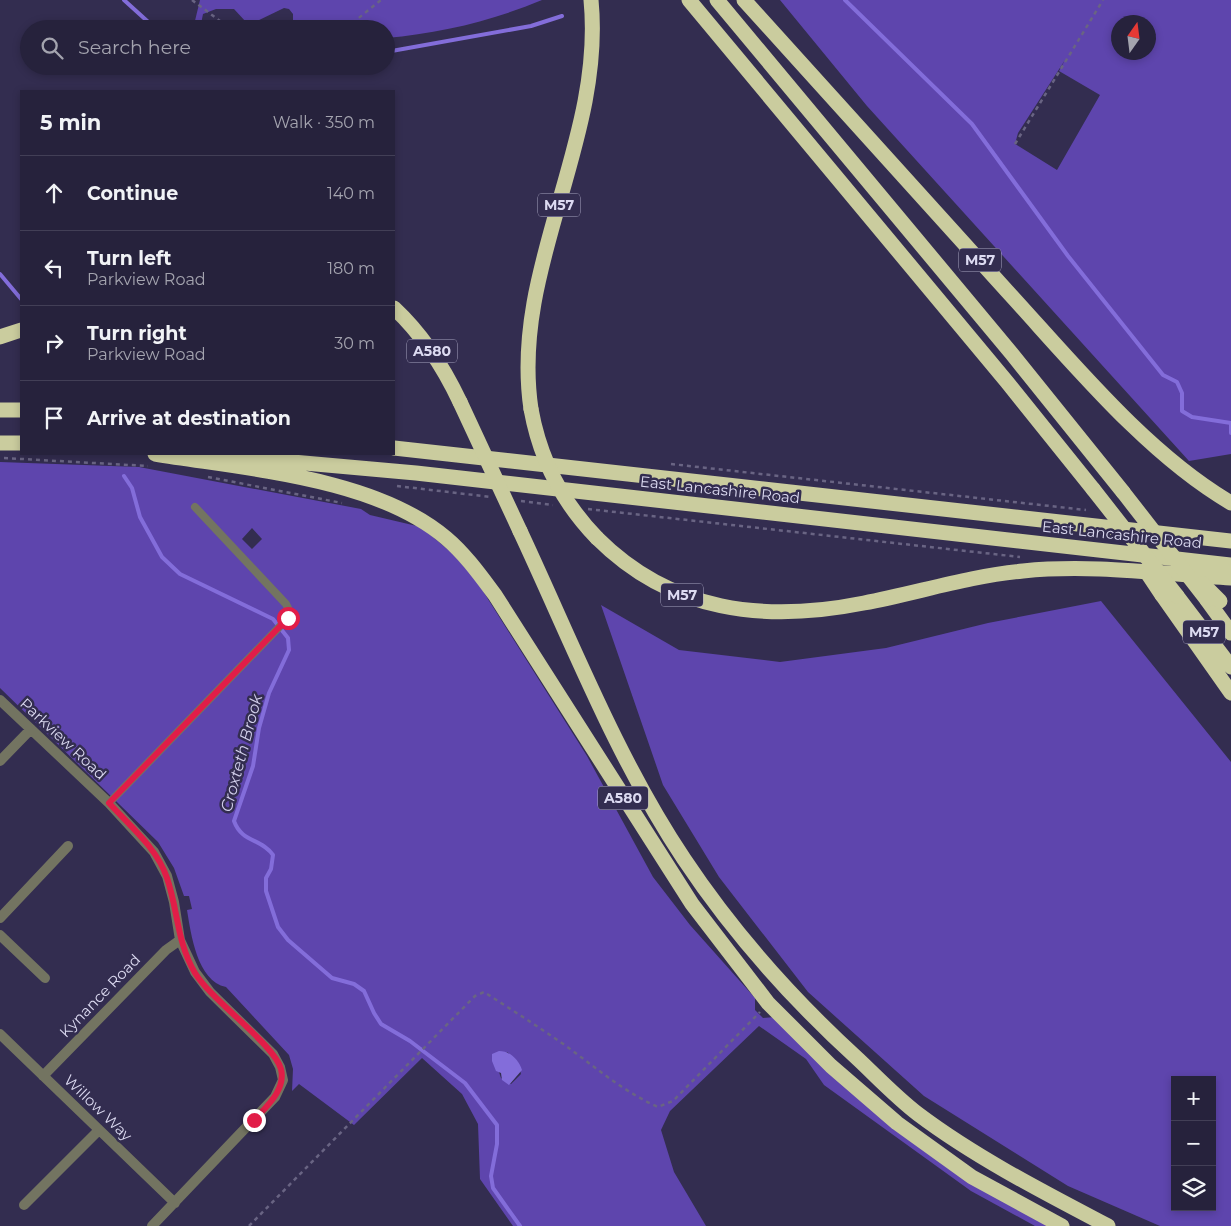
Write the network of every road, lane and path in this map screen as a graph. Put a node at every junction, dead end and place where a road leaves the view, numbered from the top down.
1 (192, 0) edge
2 (381, 0) edge
3 (591, 0) edge
4 (689, 0) edge
5 (717, 0) edge
6 (744, 0) edge
7 (1103, 0) edge
8 (219, 20) edge
9 (356, 20) edge
10 (1015, 144) dead end
11 (395, 309) edge
12 (20, 330) edge
13 (0, 337) edge
14 (0, 410) edge
15 (20, 410) edge
16 (0, 443) edge
17 (20, 443) edge
18 (395, 448) edge
19 (215, 455) edge
20 (0, 458) edge
21 (152, 460) edge
22 (206, 476) dead end
23 (800, 478) dead end
24 (392, 486) dead end
25 (952, 495) dead end
26 (500, 498) dead end
27 (519, 501) dead end
28 (1231, 503) edge
29 (346, 504) dead end
30 (558, 505) dead end
31 (195, 507) dead end
32 (588, 509) dead end
33 (1231, 541) edge
34 (1021, 557) dead end
35 (1231, 564) edge
36 (1231, 578) edge
37 (1170, 596) junction
38 (1213, 600) junction
39 (1231, 615) edge
40 (1231, 632) edge
41 (1231, 667) edge
42 (1231, 693) edge
43 (0, 700) edge
44 (31, 729) junction
45 (0, 761) edge
46 (109, 803) junction
47 (68, 846) dead end
48 (0, 918) edge
49 (0, 935) edge
50 (180, 940) junction
51 (45, 978) dead end
52 (768, 1003) junction
53 (0, 1034) edge
54 (43, 1076) junction
55 (98, 1130) junction
56 (175, 1203) junction
57 (24, 1205) dead end
58 (152, 1226) edge
59 (249, 1226) edge
60 (1062, 1226) edge
61 (1108, 1226) edge

1 - 8 path
2 - 9 path
3 - 36 highway, M57, bridge
4 - 37 highway, M57, bridge
5 - 38 highway, M57, bridge
6 - 28 highway, M57
7 - 10 path
11 - 61 highway, A580, bridge
12 - 13 highway
14 - 15 highway
16 - 17 highway
18 - 33 highway, East Lancashire Road
19 - 35 highway, East Lancashire Road
20 - 21 path
21 - 52 highway, A580
22 - 29 path
23 - 25 path
24 - 26 path
27 - 30 path
31 - 46 lane
32 - 34 path
37 - 41 highway, M57
37 - 42 highway
38 - 39 highway
38 - 40 highway, M57
43 - 44 street, Parkview Road
44 - 45 street
44 - 46 street, Parkview Road
46 - 50 street, Parkview Road
47 - 48 street
49 - 51 street
50 - 54 street, Kynance Road
50 - 56 street, Parkview Road
52 - 59 path
52 - 60 highway, A580
53 - 54 street, Willow Way
54 - 55 street, Willow Way
55 - 56 street, Willow Way
55 - 57 street
56 - 58 street, Parkview Road

